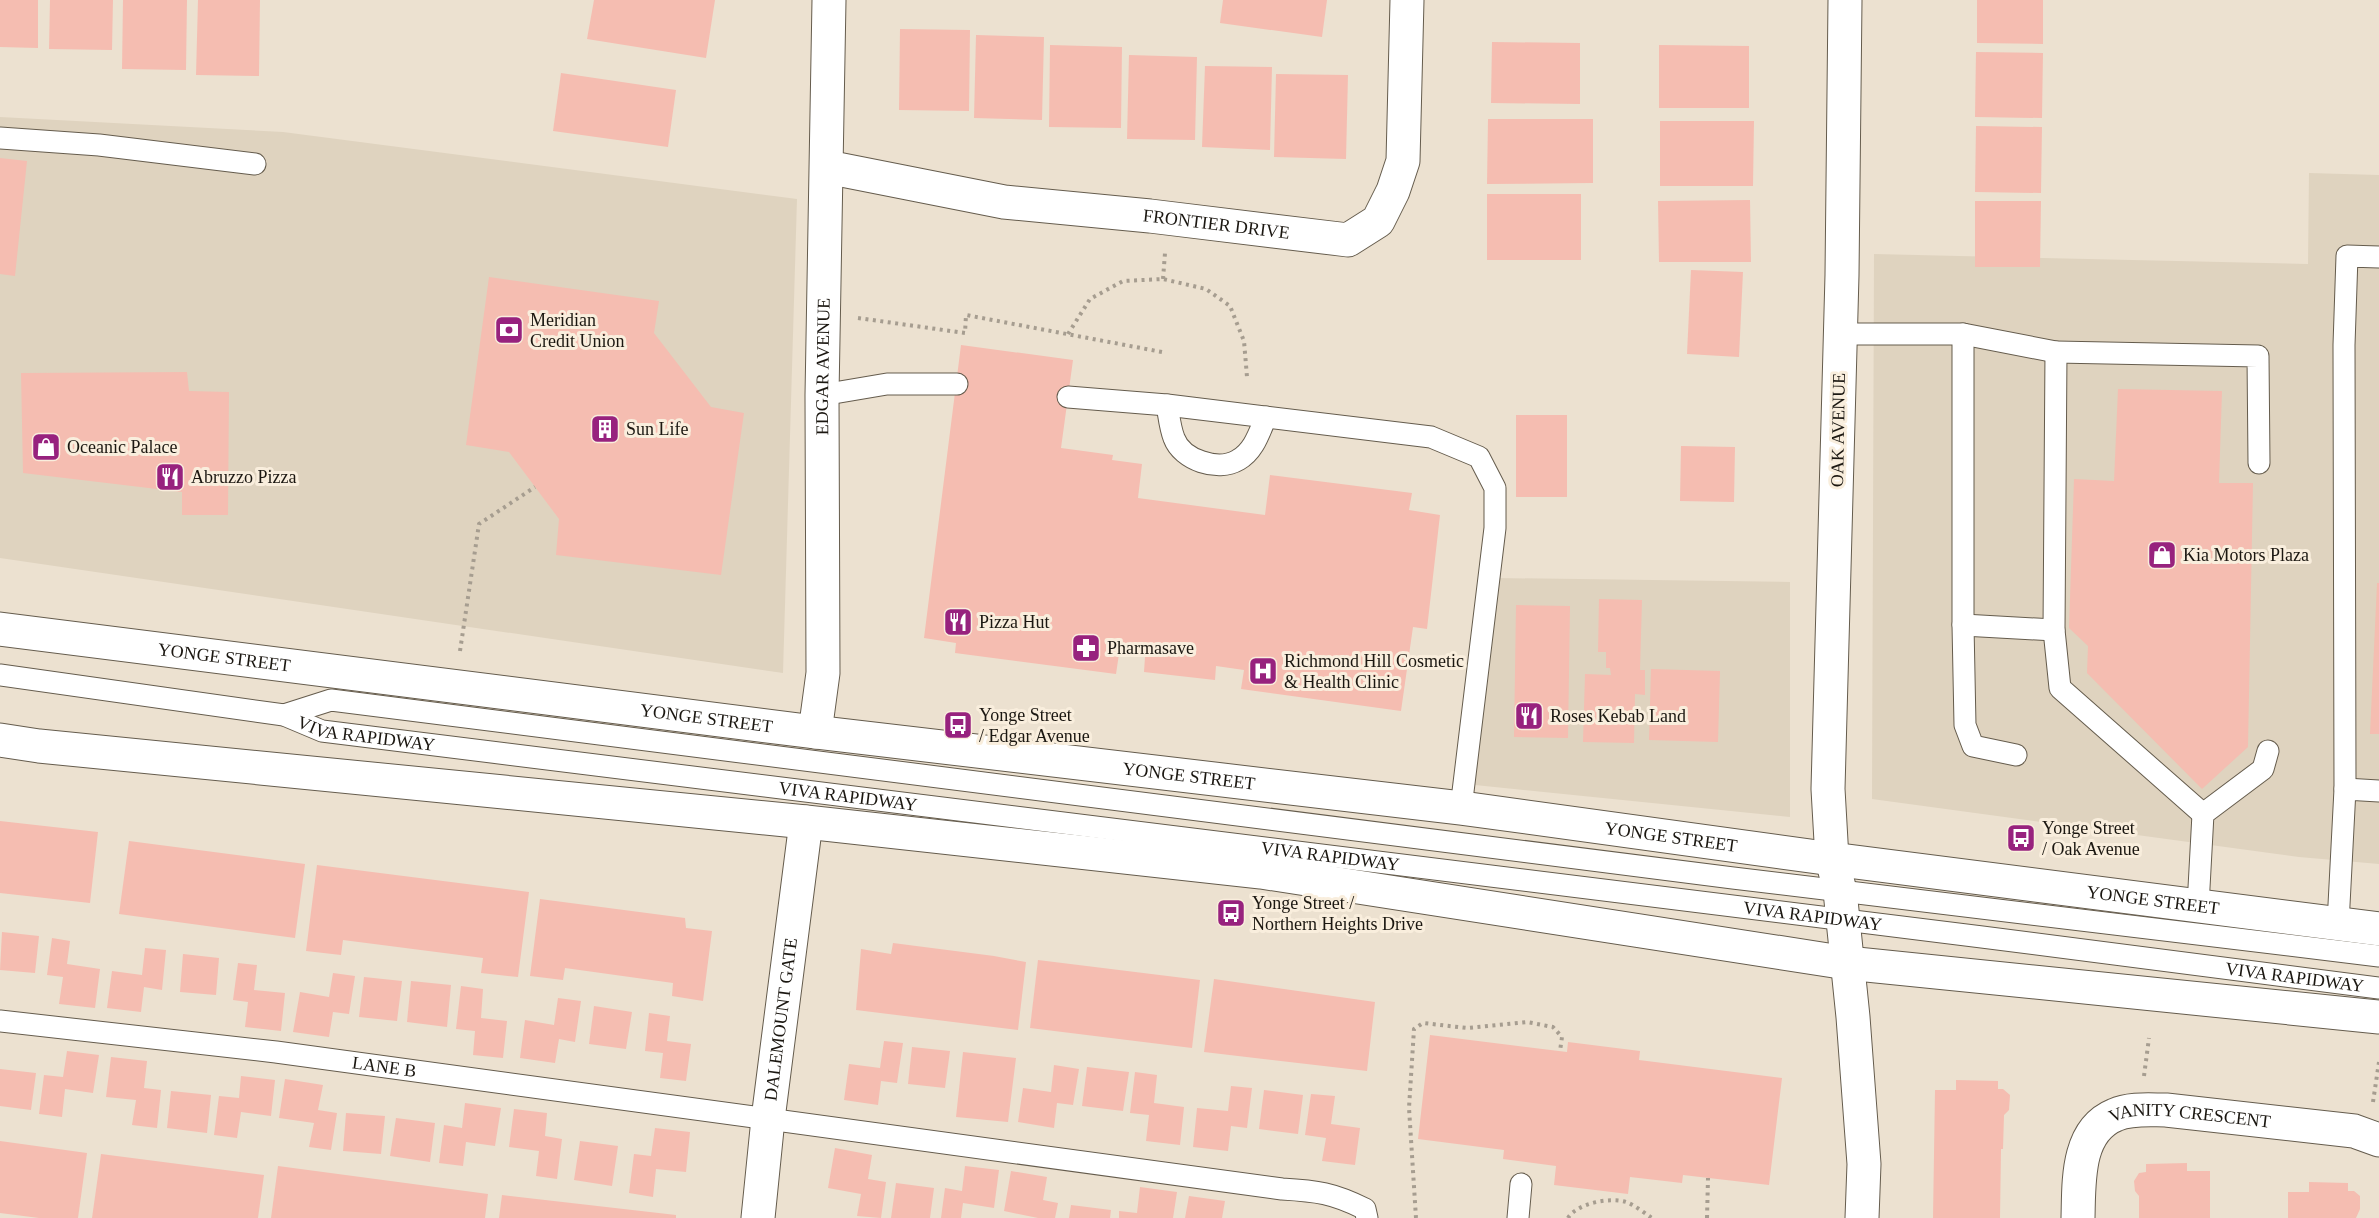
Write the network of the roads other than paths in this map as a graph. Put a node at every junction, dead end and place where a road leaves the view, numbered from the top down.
1 (829, 0) edge
2 (1407, 0) edge
3 (1845, 0) edge
4 (0, 138) edge
5 (255, 164) dead end
6 (827, 167) junction
7 (2379, 257) edge
8 (1840, 334) junction
9 (1963, 334) junction
10 (2056, 352) junction
11 (957, 384) dead end
12 (822, 395) junction
13 (1068, 397) dead end
14 (1167, 405) junction
15 (1266, 417) junction
16 (2259, 463) dead end
17 (1963, 625) junction
18 (0, 629) edge
19 (2054, 630) junction
20 (0, 675) edge
21 (284, 715) junction
22 (815, 732) junction
23 (0, 740) edge
24 (2268, 751) dead end
25 (2016, 755) dead end
26 (2345, 789) junction
27 (2379, 791) edge
28 (1461, 808) junction
29 (2203, 814) junction
30 (806, 822) junction
31 (1832, 859) junction
32 (1841, 906) junction
33 (2198, 906) junction
34 (2338, 924) junction
35 (2379, 929) edge
36 (2379, 956) edge
37 (1847, 963) junction
38 (2379, 988) edge
39 (2379, 1017) edge
40 (0, 1021) edge
41 (768, 1119) junction
42 (2379, 1140) edge
43 (1521, 1184) dead end
44 (758, 1218) edge
45 (1367, 1218) edge
46 (1518, 1218) edge
47 (1862, 1218) edge
48 (2078, 1218) edge

1 - 6 main road, EDGAR AVENUE
2 - 6 main road, FRONTIER DRIVE
3 - 8 main road, OAK AVENUE
4 - 5 lane
6 - 12 main road, EDGAR AVENUE
7 - 26 lane
8 - 9 lane
8 - 31 main road, OAK AVENUE
9 - 10 lane
9 - 17 lane
10 - 16 lane
10 - 19 lane
11 - 12 lane
12 - 22 main road, EDGAR AVENUE
13 - 14 lane
14 - 15 lane
14 - 15 lane
15 - 28 lane
17 - 19 lane
17 - 25 lane
18 - 22 main road, YONGE STREET
19 - 29 lane
20 - 21 lane, VIVA RAPIDWAY
21 - 32 lane, VIVA RAPIDWAY
21 - 32 lane, VIVA RAPIDWAY
22 - 28 main road, YONGE STREET
23 - 30 main road
24 - 29 lane
26 - 27 lane
26 - 34 lane
28 - 31 main road, YONGE STREET
29 - 33 lane
30 - 37 main road
30 - 41 main road, DALEMOUNT GATE
31 - 32 main road, OAK AVENUE
31 - 33 main road, YONGE STREET
32 - 36 lane, VIVA RAPIDWAY
32 - 37 main road, OAK AVENUE
32 - 38 lane, VIVA RAPIDWAY
33 - 34 main road, YONGE STREET
34 - 35 main road, YONGE STREET
37 - 39 main road
37 - 47 main road, OAK AVENUE
40 - 41 lane, LANE B
41 - 44 main road, DALEMOUNT GATE
41 - 45 lane, LANE B
42 - 48 main road, VANITY CRESCENT
43 - 46 lane

